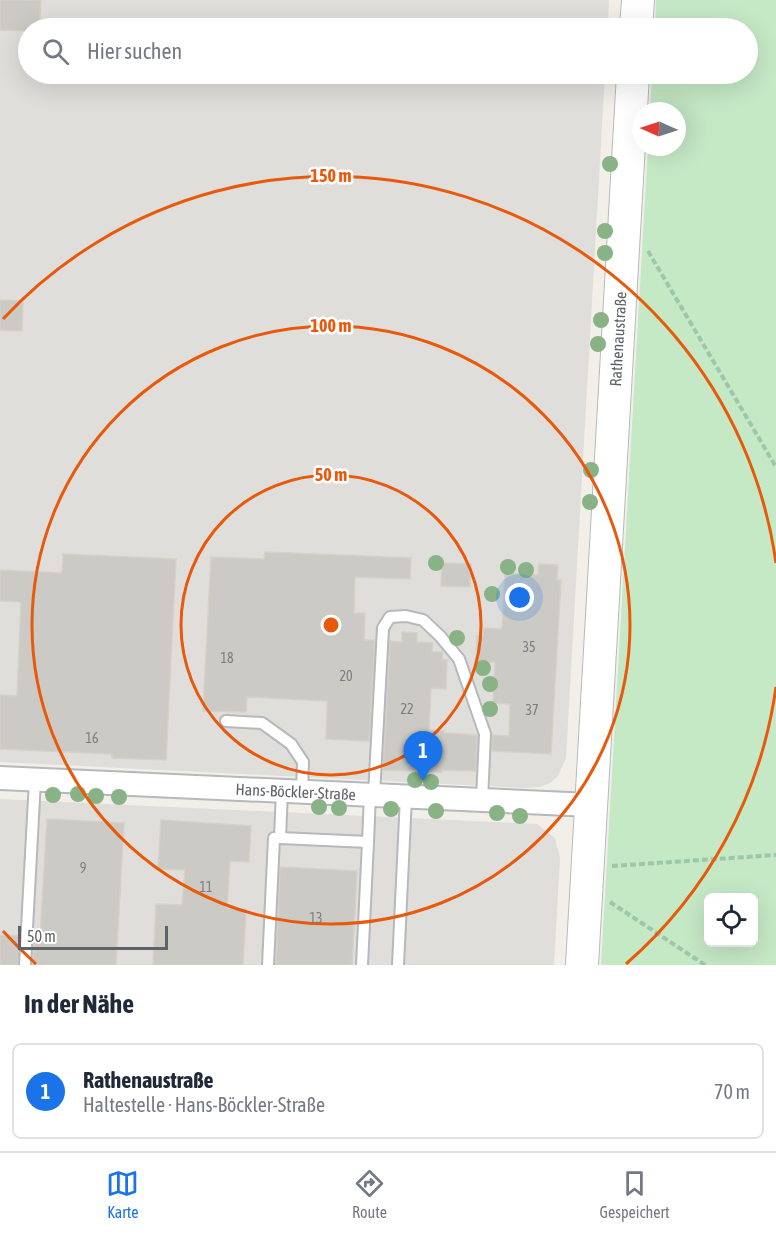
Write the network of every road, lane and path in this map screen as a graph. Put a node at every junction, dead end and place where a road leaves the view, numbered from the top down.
1 (638, 0) edge
2 (637, 18) edge
3 (632, 84) edge
4 (626, 212) junction
5 (776, 468) edge
6 (226, 721) dead end
7 (0, 778) edge
8 (35, 780) junction
9 (292, 791) junction
10 (372, 795) junction
11 (406, 796) junction
12 (482, 800) junction
13 (591, 805) junction
14 (280, 838) junction
15 (368, 842) junction
16 (776, 855) edge
17 (587, 877) junction
18 (25, 965) edge
19 (268, 965) edge
20 (362, 965) edge
21 (398, 965) edge
22 (582, 965) edge
23 (705, 965) edge

1 - 2 street
3 - 4 street, Rathenaustraße
4 - 5 path
4 - 13 street, Rathenaustraße
6 - 9 lane
7 - 8 street, Hans-Böckler-Straße
8 - 9 street, Hans-Böckler-Straße
8 - 18 lane
9 - 10 street, Hans-Böckler-Straße
9 - 14 lane
10 - 11 street, Hans-Böckler-Straße
10 - 12 lane
10 - 15 lane
11 - 12 street, Hans-Böckler-Straße
11 - 21 lane
12 - 13 street, Hans-Böckler-Straße
13 - 17 street, Rathenaustraße
14 - 15 lane
14 - 19 lane
15 - 20 lane
16 - 17 path
17 - 22 street, Rathenaustraße
17 - 23 path

